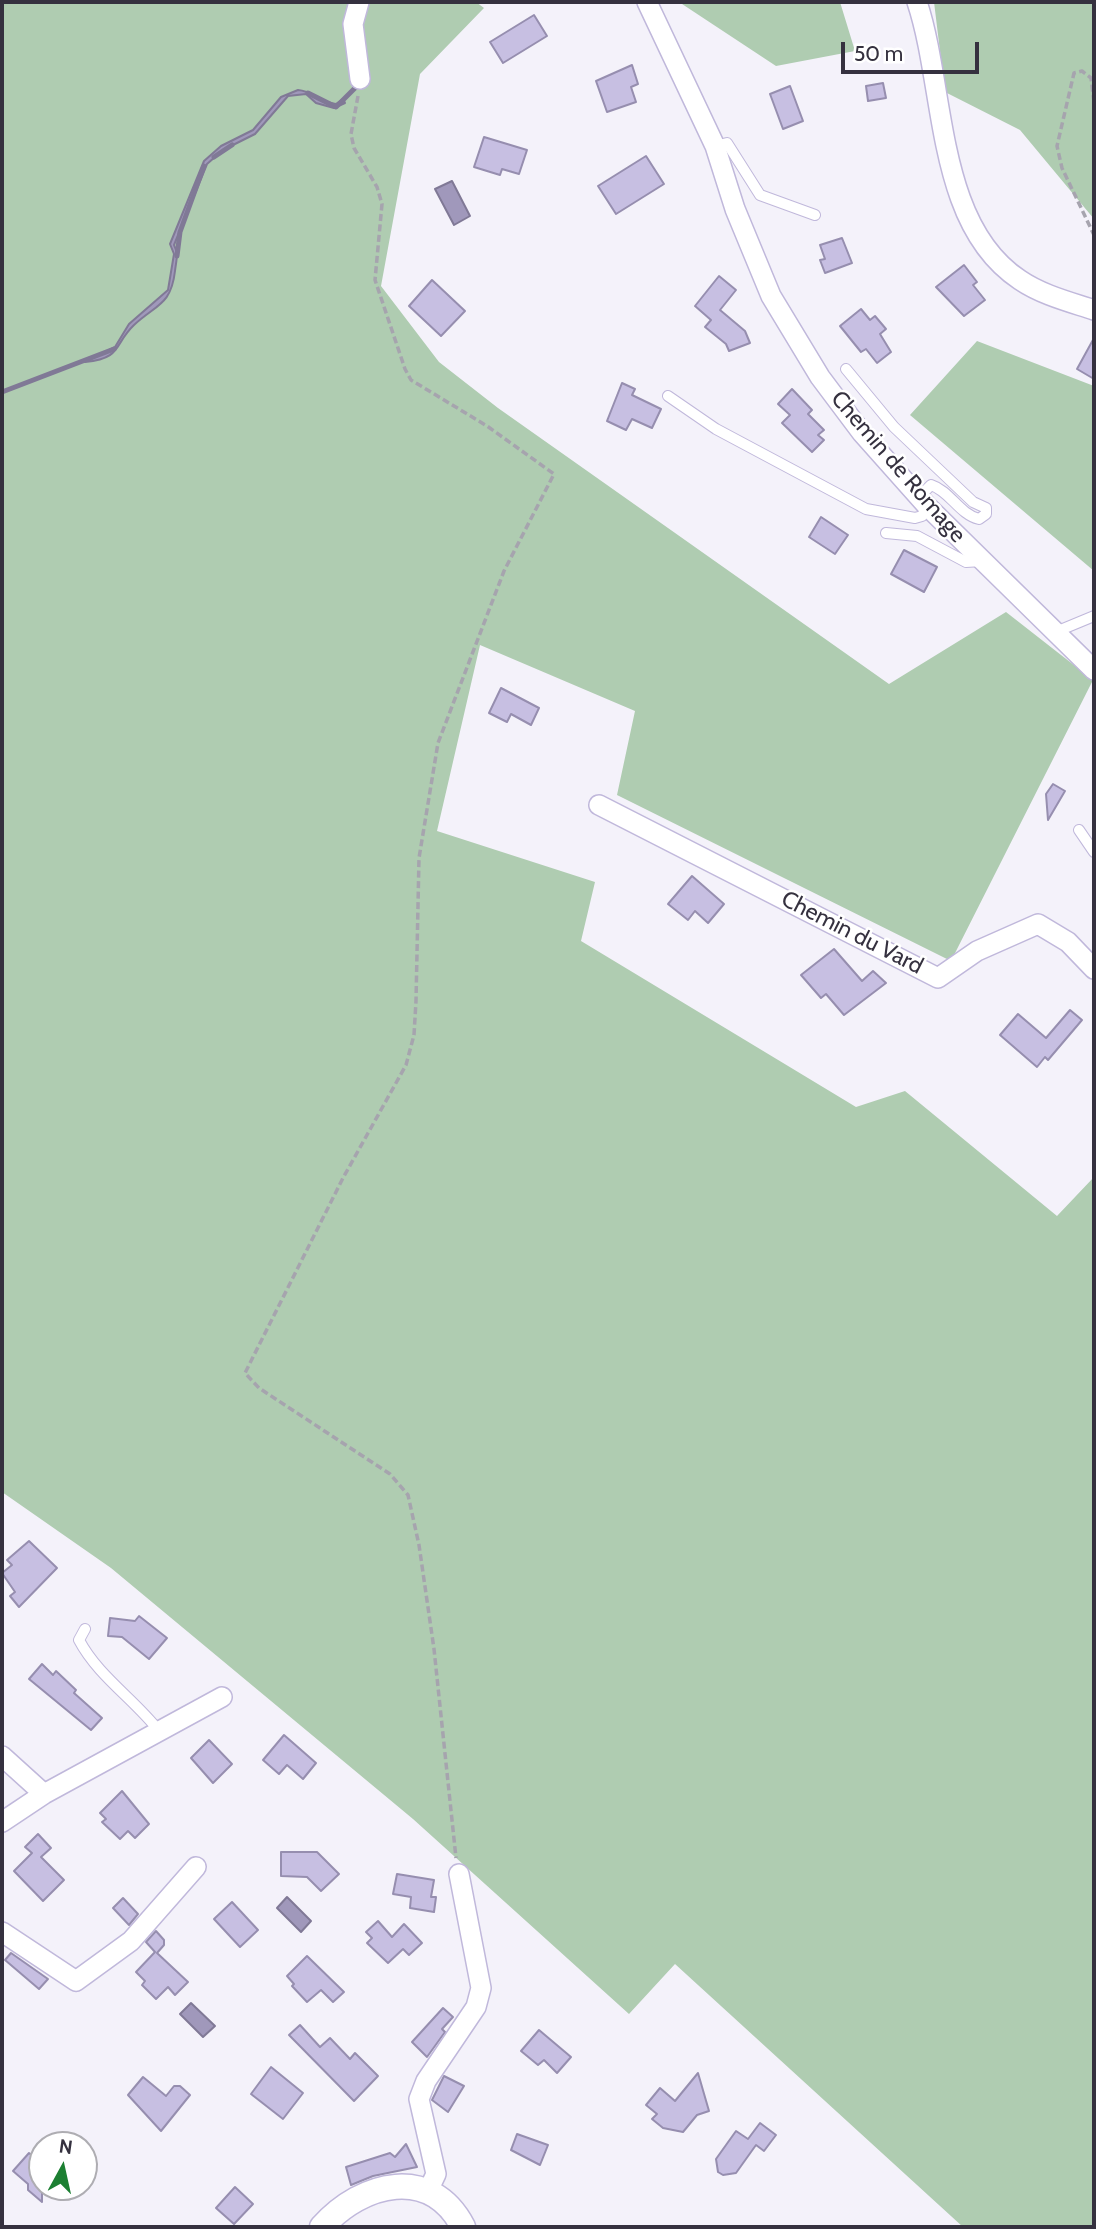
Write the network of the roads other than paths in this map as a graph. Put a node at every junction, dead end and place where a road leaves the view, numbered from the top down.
1 (359, 2) edge
2 (647, 2) edge
3 (917, 2) edge
4 (360, 79) road end
5 (715, 146) junction
6 (815, 215) dead end
7 (1094, 310) edge
8 (846, 369) dead end
9 (668, 396) dead end
10 (927, 506) junction
11 (886, 533) dead end
12 (983, 561) junction
13 (1094, 616) edge
14 (1053, 633) junction
15 (1094, 670) edge
16 (598, 805) dead end
17 (1079, 830) dead end
18 (1094, 852) edge
19 (1094, 969) edge
20 (85, 1629) dead end
21 (222, 1697) dead end
22 (159, 1731) junction
23 (2, 1756) edge
24 (44, 1794) junction
25 (2, 1822) edge
26 (196, 1867) dead end
27 (459, 1874) road end
28 (2, 1932) edge
29 (428, 2191) junction
30 (322, 2227) edge
31 (463, 2227) edge

1 - 4 street
2 - 5 street, Chemin de Romage
3 - 7 street
5 - 6 lane
5 - 10 street, Chemin de Romage
8 - 10 lane
9 - 10 lane
10 - 12 street, Chemin de Romage
11 - 12 lane
12 - 14 street, Chemin de Romage
13 - 14 lane
14 - 15 street, Chemin de Romage
16 - 19 street, Chemin du Vard
17 - 18 lane
20 - 22 lane
21 - 22 street
22 - 24 street
23 - 24 street
24 - 25 street
26 - 28 street
27 - 29 street
29 - 30 street
29 - 31 street

